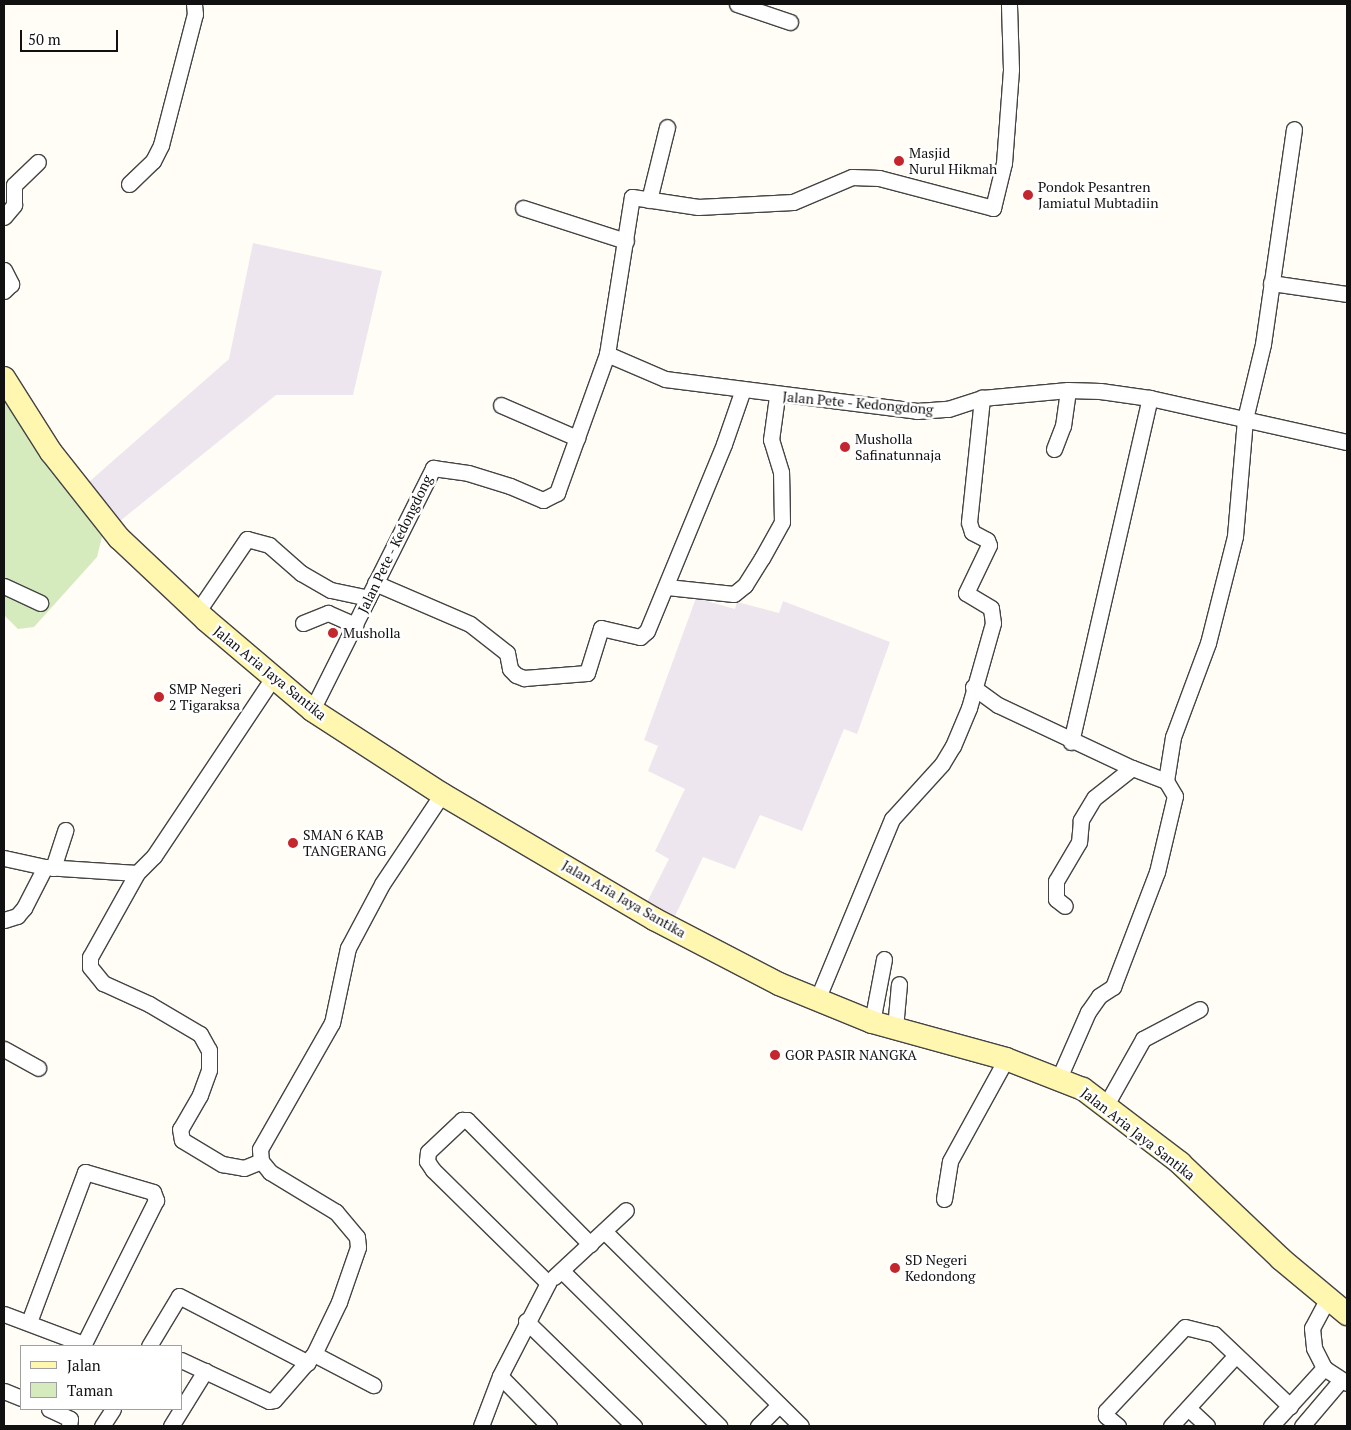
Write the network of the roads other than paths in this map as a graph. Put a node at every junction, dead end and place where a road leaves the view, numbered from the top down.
1 (194, 4) edge
2 (737, 4) edge
3 (1009, 4) edge
4 (790, 22) dead end
5 (667, 127) dead end
6 (1294, 129) dead end
7 (38, 162) dead end
8 (129, 184) dead end
9 (649, 200) junction
10 (523, 208) dead end
11 (4, 217) edge
12 (626, 241) junction
13 (4, 270) edge
14 (1270, 283) junction
15 (4, 291) edge
16 (1347, 294) edge
17 (607, 354) junction
18 (4, 378) edge
19 (743, 389) junction
20 (1068, 390) junction
21 (777, 396) junction
22 (982, 398) junction
23 (1150, 398) junction
24 (500, 405) dead end
25 (1245, 419) junction
26 (577, 438) junction
27 (1347, 442) edge
28 (1054, 449) dead end
29 (375, 583) junction
30 (4, 586) edge
31 (667, 587) junction
32 (368, 598) junction
33 (40, 603) dead end
34 (198, 611) junction
35 (303, 623) dead end
36 (355, 625) junction
37 (274, 676) junction
38 (973, 688) junction
39 (312, 710) junction
40 (1071, 742) junction
41 (1132, 768) junction
42 (1166, 781) junction
43 (442, 794) junction
44 (65, 830) dead end
45 (4, 858) edge
46 (49, 868) junction
47 (137, 873) junction
48 (1065, 906) dead end
49 (4, 920) edge
50 (884, 959) dead end
51 (899, 984) dead end
52 (817, 1000) junction
53 (1200, 1009) dead end
54 (872, 1022) junction
55 (895, 1028) junction
56 (4, 1049) edge
57 (1006, 1059) junction
58 (38, 1068) dead end
59 (1059, 1078) junction
60 (1106, 1105) junction
61 (261, 1161) junction
62 (944, 1199) dead end
63 (626, 1210) dead end
64 (604, 1231) junction
65 (590, 1244) junction
66 (562, 1271) junction
67 (548, 1283) junction
68 (1328, 1298) junction
69 (4, 1314) edge
70 (1347, 1314) edge
71 (526, 1321) junction
72 (30, 1322) junction
73 (83, 1345) edge
74 (152, 1345) edge
75 (1236, 1355) junction
76 (311, 1359) junction
77 (182, 1360) edge
78 (1324, 1368) junction
79 (205, 1371) junction
80 (500, 1376) junction
81 (1344, 1382) edge
82 (373, 1385) dead end
83 (4, 1391) edge
84 (20, 1398) edge
85 (779, 1404) junction
86 (1290, 1406) junction
87 (182, 1408) edge
88 (1188, 1408) junction
89 (56, 1410) edge
90 (112, 1410) edge
91 (181, 1410) edge
92 (69, 1426) edge
93 (102, 1426) edge
94 (171, 1426) edge
95 (481, 1426) edge
96 (550, 1426) edge
97 (634, 1426) edge
98 (719, 1426) edge
99 (758, 1426) edge
100 (801, 1426) edge
101 (1118, 1426) edge
102 (1171, 1426) edge
103 (1207, 1426) edge
104 (1272, 1426) edge
105 (1302, 1426) edge

1 - 8 street
2 - 4 street
3 - 9 street, Jalan Pete - Kedongdong
5 - 9 street
6 - 14 street
7 - 11 street
9 - 12 street, Jalan Pete - Kedongdong
10 - 12 street
12 - 17 street, Jalan Pete - Kedongdong
13 - 15 street
14 - 16 street
14 - 25 street
17 - 19 street, Jalan Pete - Kedongdong
17 - 26 street, Jalan Pete - Kedongdong
18 - 34 street, Jalan Aria Jaya Santika
19 - 21 street, Jalan Pete - Kedongdong
19 - 31 street
20 - 22 street, Jalan Pete - Kedongdong
20 - 23 street, Jalan Pete - Kedongdong
20 - 28 street
21 - 22 street, Jalan Pete - Kedongdong
21 - 31 street
22 - 38 street
23 - 25 street, Jalan Pete - Kedongdong
23 - 40 street
24 - 26 street
25 - 27 street, Jalan Pete - Kedongdong
25 - 42 street
26 - 29 street, Jalan Pete - Kedongdong
29 - 31 street
29 - 32 street, Jalan Pete - Kedongdong
30 - 33 street
32 - 34 street
32 - 36 street, Jalan Pete - Kedongdong
34 - 37 street, Jalan Aria Jaya Santika
35 - 36 street
36 - 39 street, Jalan Pete - Kedongdong
37 - 39 street, Jalan Aria Jaya Santika
37 - 47 street
38 - 40 street
38 - 52 street
39 - 43 street, Jalan Aria Jaya Santika
40 - 41 street
41 - 42 street
41 - 48 street
42 - 59 street
43 - 52 street, Jalan Aria Jaya Santika
43 - 61 street
44 - 46 street
45 - 46 street
46 - 47 street
46 - 49 street
47 - 61 street
50 - 54 street
51 - 55 street
52 - 54 street, Jalan Aria Jaya Santika
53 - 60 street
54 - 55 street, Jalan Aria Jaya Santika
55 - 57 street, Jalan Aria Jaya Santika
56 - 58 street
57 - 59 street, Jalan Aria Jaya Santika
57 - 62 street
59 - 60 street, Jalan Aria Jaya Santika
60 - 68 street, Jalan Aria Jaya Santika
61 - 76 street
63 - 64 street
64 - 65 street
64 - 85 street
65 - 66 street
65 - 67 street
66 - 67 street
66 - 98 street
67 - 71 street
68 - 70 street, Jalan Aria Jaya Santika
68 - 78 street
69 - 72 street
71 - 80 street
71 - 97 street
72 - 73 street
72 - 73 street
74 - 76 street
75 - 86 street
75 - 88 street
75 - 101 street
76 - 79 street
76 - 82 street
77 - 79 street
78 - 81 street
78 - 86 street
79 - 87 street
80 - 95 street
80 - 96 street
81 - 105 street
83 - 84 street
85 - 99 street
85 - 100 street
86 - 104 street
88 - 102 street
88 - 103 street
89 - 92 street
90 - 93 street
91 - 94 street

